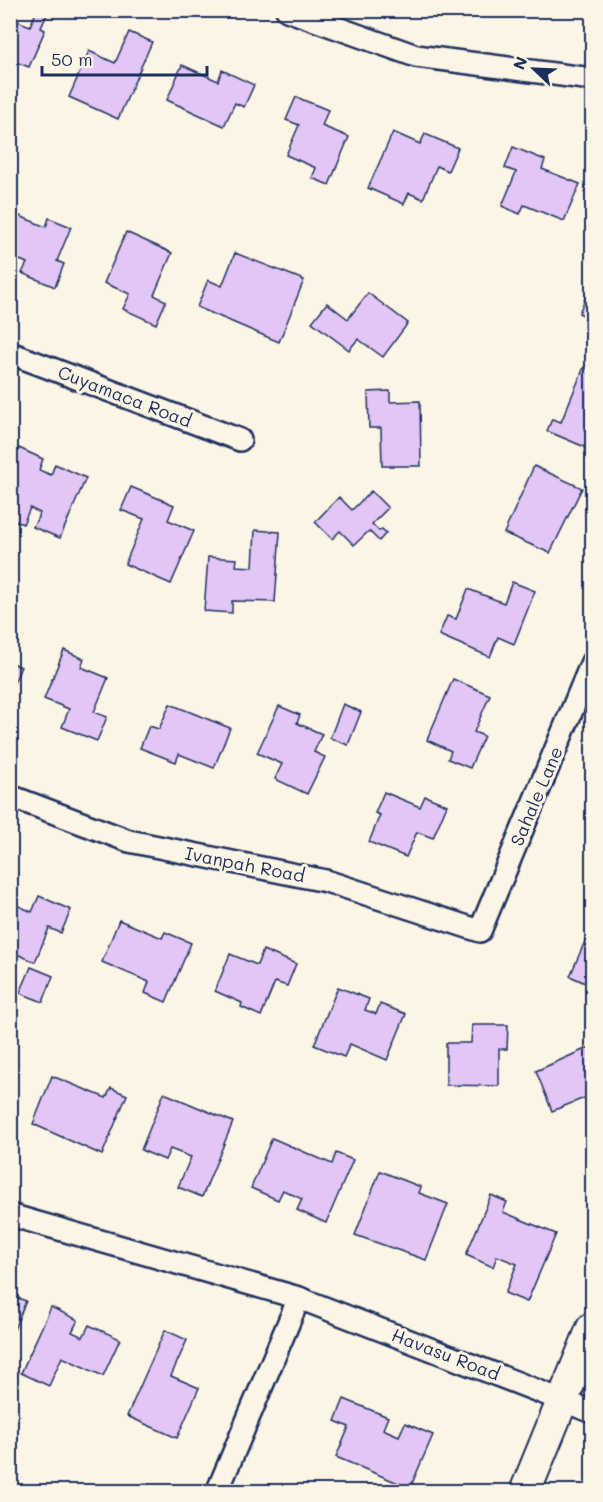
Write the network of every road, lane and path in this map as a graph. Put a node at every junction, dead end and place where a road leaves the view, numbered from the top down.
1 (287, 10) edge
2 (592, 79) edge
3 (10, 353) edge
4 (240, 440) dead end
5 (592, 662) edge
6 (10, 796) edge
7 (480, 931) joint
8 (10, 1215) edge
9 (299, 1298) junction
10 (592, 1328) edge
11 (563, 1399) junction
12 (592, 1412) edge
13 (217, 1491) edge
14 (525, 1491) edge

1 - 2 street
3 - 4 street, Cuyamaca Road
5 - 7 street, Sahale Lane
6 - 7 street, Ivanpah Road
8 - 9 street, Havasu Road
9 - 11 street, Havasu Road
9 - 13 street
10 - 11 main road
11 - 12 street, Havasu Road
11 - 14 main road

